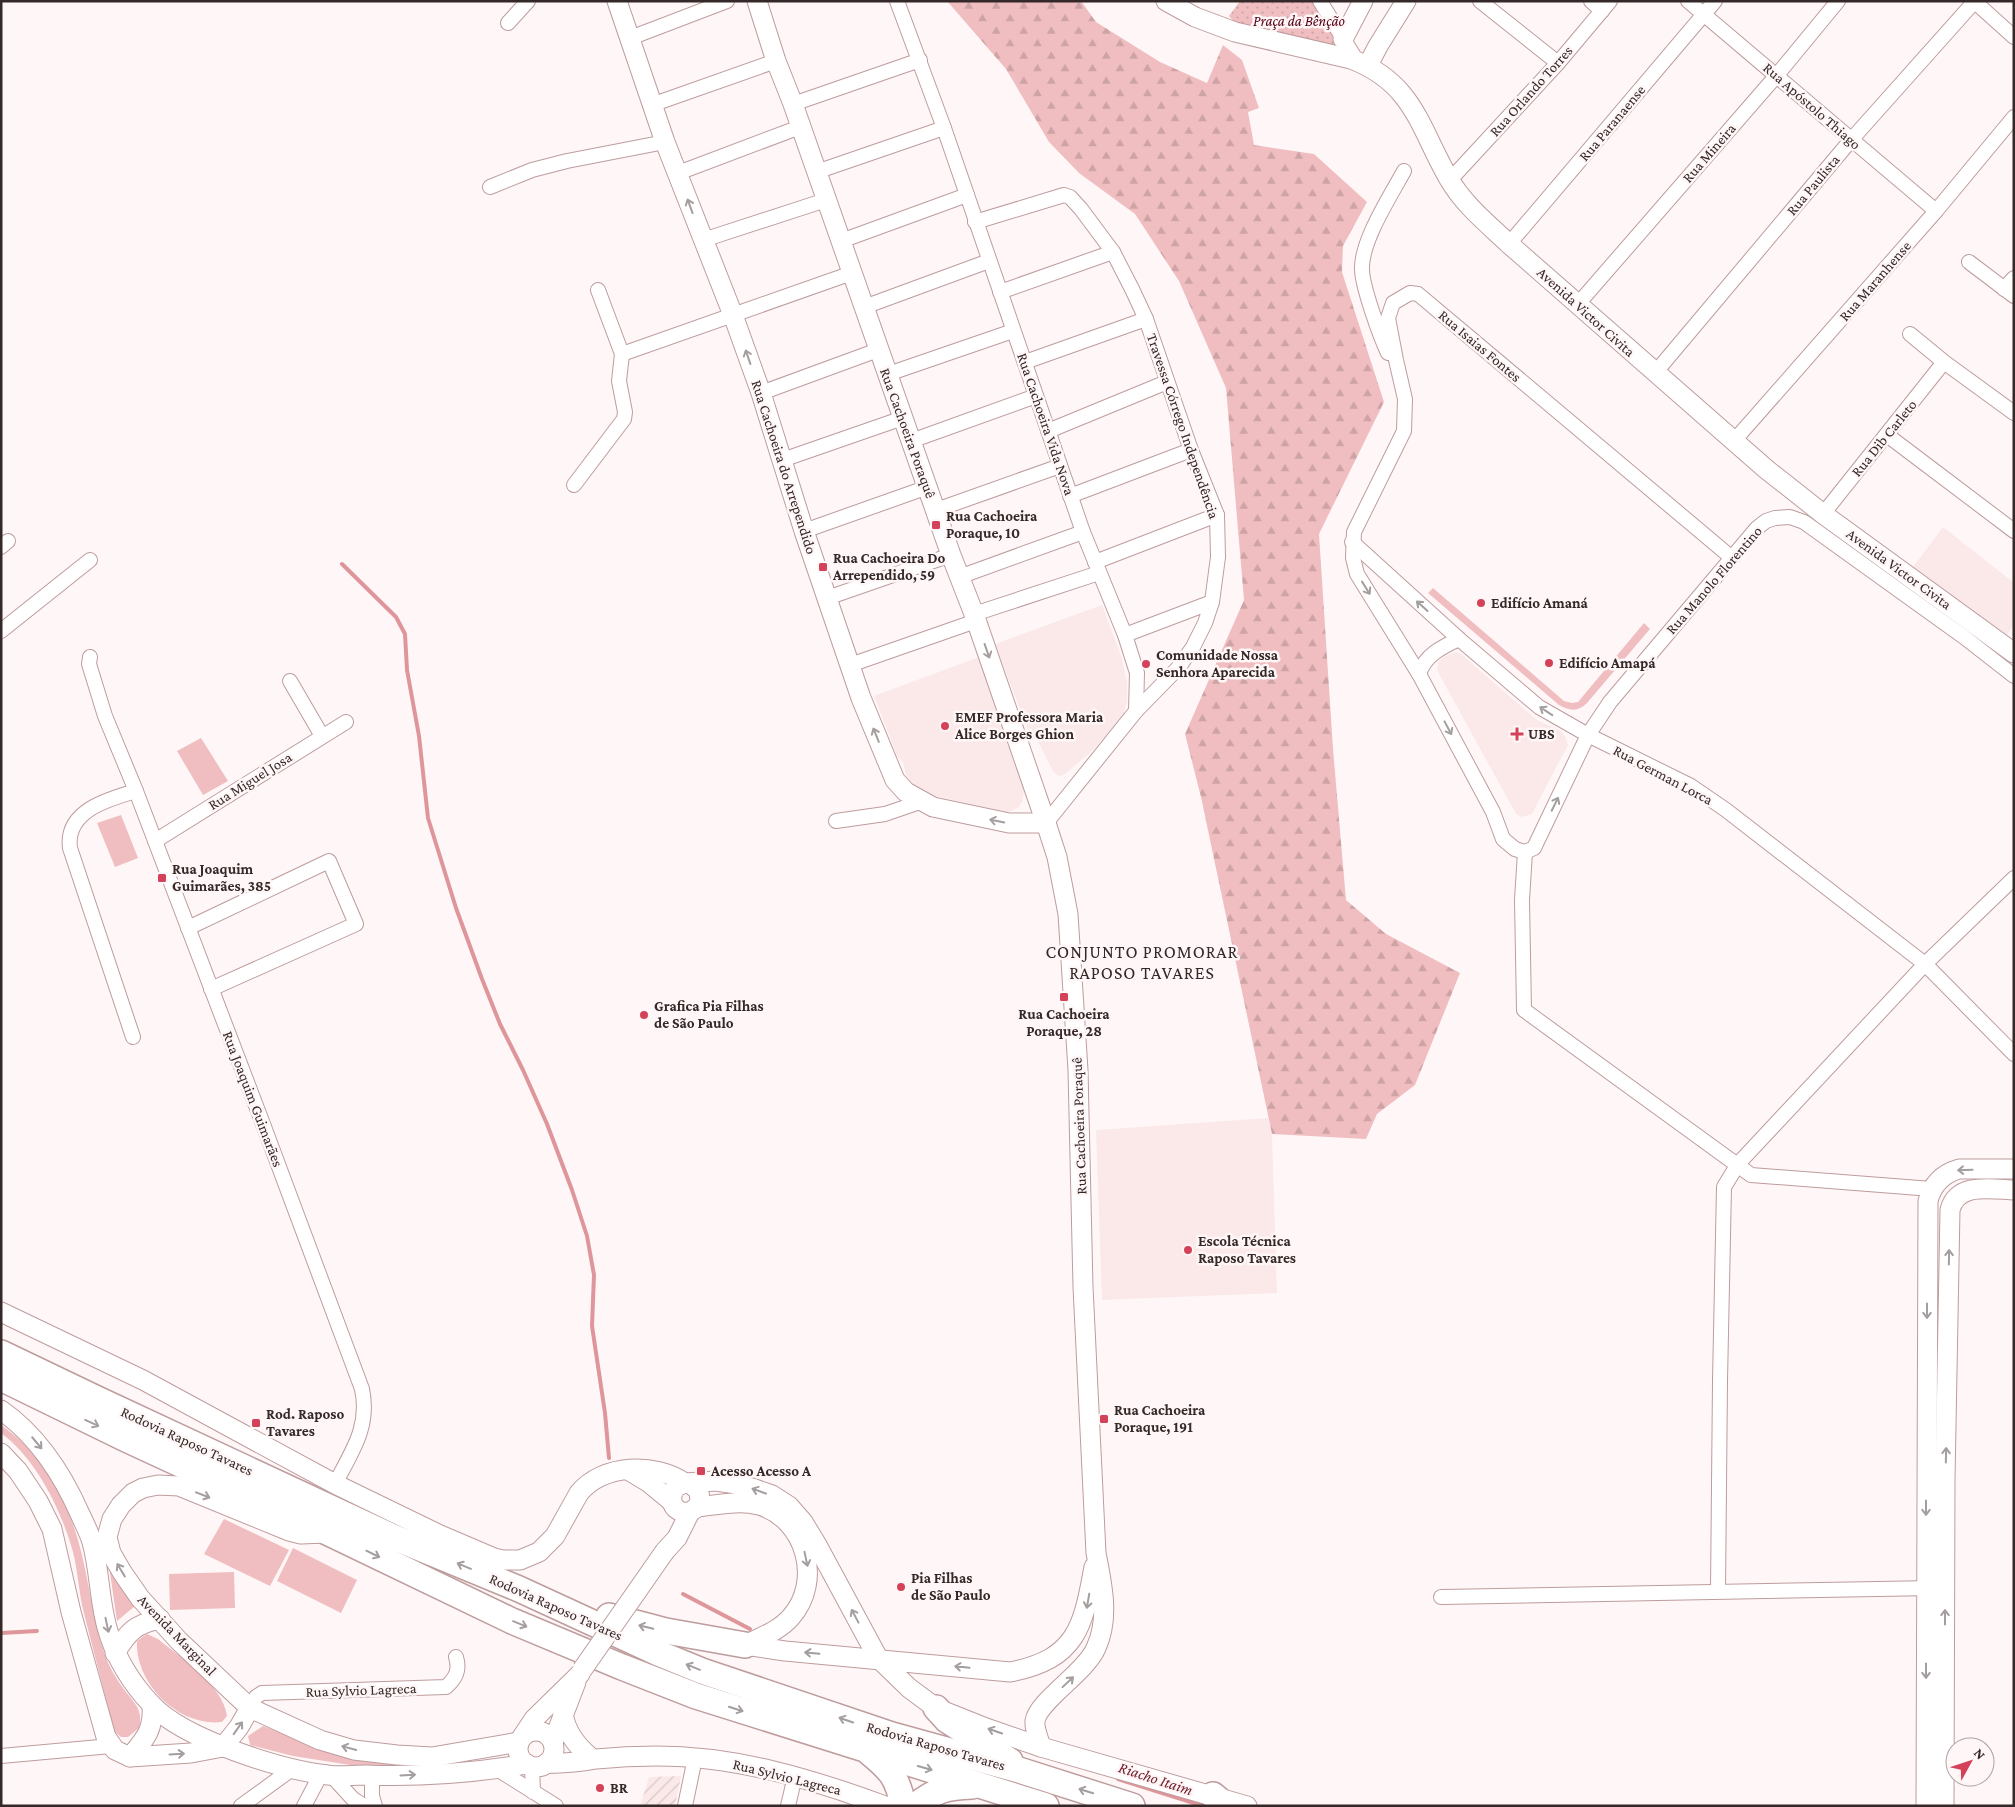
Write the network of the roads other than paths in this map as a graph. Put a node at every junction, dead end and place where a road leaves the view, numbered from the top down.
1 (528, 1) edge
2 (617, 1) edge
3 (727, 1) edge
4 (757, 1) edge
5 (897, 1) edge
6 (1166, 1) edge
7 (1320, 1) edge
8 (1363, 1) edge
9 (1406, 1) edge
10 (1480, 1) edge
11 (1591, 1) edge
12 (1688, 1) edge
13 (1715, 1) edge
14 (1838, 1) edge
15 (1974, 1) edge
16 (1606, 6) edge
17 (1704, 15) junction
18 (508, 22) dead end
19 (2014, 37) edge
20 (630, 38) junction
21 (1343, 39) junction
22 (920, 60) junction
23 (776, 61) junction
24 (1362, 63) junction
25 (1558, 63) junction
26 (1777, 75) junction
27 (654, 104) junction
28 (793, 104) junction
29 (2014, 117) edge
30 (800, 127) junction
31 (944, 128) junction
32 (1851, 140) junction
33 (665, 142) junction
34 (1404, 171) dead end
35 (816, 172) junction
36 (678, 173) junction
37 (1450, 180) junction
38 (490, 187) dead end
39 (967, 195) junction
40 (826, 200) junction
41 (1936, 211) junction
42 (975, 222) junction
43 (703, 240) junction
44 (841, 242) junction
45 (1509, 244) junction
46 (1114, 252) junction
47 (990, 261) junction
48 (1969, 262) dead end
49 (852, 273) junction
50 (2014, 278) edge
51 (598, 290) dead end
52 (1000, 292) junction
53 (2009, 293) edge
54 (1578, 304) junction
55 (864, 307) junction
56 (734, 315) junction
57 (1146, 319) junction
58 (1013, 331) junction
59 (1910, 334) dead end
60 (878, 350) junction
61 (622, 354) junction
62 (1025, 362) junction
63 (1944, 362) junction
64 (1655, 373) junction
65 (888, 374) junction
66 (1399, 374) junction
67 (1167, 382) junction
68 (760, 393) junction
69 (1036, 396) junction
70 (2014, 413) edge
71 (903, 418) junction
72 (1048, 431) junction
73 (1887, 435) junction
74 (911, 441) junction
75 (1733, 442) junction
76 (1191, 450) junction
77 (782, 460) junction
78 (1060, 466) junction
79 (574, 485) dead end
80 (928, 487) junction
81 (1070, 496) junction
82 (936, 510) junction
83 (1823, 514) junction
84 (1216, 515) junction
85 (804, 531) junction
86 (2014, 531) edge
87 (1083, 532) junction
88 (1352, 542) junction
89 (951, 555) junction
90 (1732, 558) junction
91 (90, 560) dead end
92 (1097, 567) junction
93 (959, 577) junction
94 (827, 598) junction
95 (1212, 602) junction
96 (975, 618) junction
97 (1, 631) edge
98 (1125, 636) junction
99 (1459, 640) junction
100 (2014, 653) edge
101 (90, 657) dead end
102 (850, 665) junction
103 (1419, 674) junction
104 (2014, 676) edge
105 (290, 681) dead end
106 (1136, 711) junction
107 (346, 722) dead end
108 (1588, 735) junction
109 (322, 736) junction
110 (136, 791) junction
111 (920, 802) junction
112 (836, 821) dead end
113 (1046, 823) junction
114 (155, 841) junction
115 (1525, 852) junction
116 (2014, 878) edge
117 (188, 928) junction
118 (1925, 964) junction
119 (210, 989) junction
120 (133, 1037) dead end
121 (2014, 1054) edge
122 (1738, 1164) junction
123 (2014, 1170) edge
124 (1932, 1189) junction
125 (2014, 1190) edge
126 (1, 1312) edge
127 (1, 1353) edge
128 (1, 1378) edge
129 (1, 1410) edge
130 (1, 1453) edge
131 (627, 1470) junction
132 (1945, 1480) junction
133 (1926, 1481) junction
134 (688, 1483) junction
135 (335, 1484) junction
136 (684, 1507) junction
137 (329, 1533) junction
138 (1096, 1553) junction
139 (1926, 1588) junction
140 (1945, 1588) junction
141 (519, 1589) junction
142 (1718, 1591) junction
143 (1441, 1597) dead end
144 (160, 1619) junction
145 (745, 1645) junction
146 (116, 1653) junction
147 (456, 1656) dead end
148 (878, 1658) junction
149 (910, 1661) junction
150 (581, 1672) junction
151 (931, 1704) junction
152 (152, 1705) junction
153 (250, 1708) junction
154 (563, 1714) junction
155 (534, 1719) junction
156 (521, 1739) junction
157 (553, 1743) junction
158 (111, 1746) junction
159 (223, 1747) junction
160 (1041, 1747) junction
161 (864, 1748) junction
162 (484, 1749) junction
163 (1, 1756) edge
164 (130, 1757) junction
165 (593, 1758) junction
166 (695, 1758) junction
167 (1935, 1759) junction
168 (535, 1765) junction
169 (292, 1769) junction
170 (497, 1769) junction
171 (1019, 1770) junction
172 (326, 1775) junction
173 (372, 1776) junction
174 (795, 1776) junction
175 (984, 1786) junction
176 (533, 1792) junction
177 (1219, 1800) edge
178 (241, 1806) edge
179 (304, 1806) edge
180 (364, 1806) edge
181 (375, 1806) edge
182 (556, 1806) edge
183 (685, 1806) edge
184 (788, 1806) edge
185 (884, 1806) edge
186 (903, 1806) edge
187 (914, 1806) edge
188 (1046, 1806) edge
189 (1132, 1806) edge
190 (1247, 1806) edge
191 (1926, 1806) edge
192 (1944, 1806) edge

1 - 18 street
2 - 20 main road, Rua Cachoeira do Arrependido
3 - 20 street
4 - 23 main road, Rua Cachoeira Poraquê
5 - 22 street, Rua Cachoeira Vida Nova
6 - 24 main road, Avenida Victor Civita
7 - 21 street
8 - 21 main road
9 - 24 main road
10 - 25 street
11 - 16 street
12 - 17 street, Rua Apóstolo Thiago
13 - 17 street, Rua Paranaense
14 - 26 street, Rua Mineira
15 - 19 street
15 - 32 street, Rua Paulista
16 - 25 street, Rua Orlando Torres
17 - 26 street, Rua Apóstolo Thiago
17 - 45 street, Rua Paranaense
20 - 27 main road, Rua Cachoeira do Arrependido
21 - 24 street
22 - 28 street
22 - 31 street, Rua Cachoeira Vida Nova
23 - 27 street
23 - 28 main road, Rua Cachoeira Poraquê
24 - 37 main road, Avenida Victor Civita
25 - 37 street, Rua Orlando Torres
26 - 32 street, Rua Apóstolo Thiago
26 - 54 street, Rua Mineira
27 - 33 main road, Rua Cachoeira do Arrependido
28 - 30 main road, Rua Cachoeira Poraquê
29 - 41 street, Rua Maranhense
30 - 35 main road, Rua Cachoeira Poraquê
30 - 36 street
31 - 35 street
31 - 39 street, Rua Cachoeira Vida Nova
32 - 41 street, Rua Apóstolo Thiago
32 - 64 street, Rua Paulista
33 - 36 main road, Rua Cachoeira do Arrependido
33 - 38 street
34 - 66 street
35 - 40 main road, Rua Cachoeira Poraquê
43 -> 36 main road, Rua Cachoeira do Arrependido
37 - 45 main road, Avenida Victor Civita
39 - 42 street, Rua Cachoeira Vida Nova
39 - 44 street
40 - 43 street
40 - 44 main road, Rua Cachoeira Poraquê
41 - 75 street, Rua Maranhense
42 - 46 street, Travessa Córrego Independência
42 - 47 street, Rua Cachoeira Vida Nova
43 - 56 main road, Rua Cachoeira do Arrependido
44 - 49 main road, Rua Cachoeira Poraquê
45 - 54 main road, Avenida Victor Civita
46 - 52 street
46 - 57 street, Travessa Córrego Independência
47 - 52 street, Rua Cachoeira Vida Nova
47 - 55 street
48 - 53 street
49 - 55 main road, Rua Cachoeira Poraquê
49 - 56 street
50 - 53 street
51 - 61 street
52 - 58 street, Rua Cachoeira Vida Nova
54 - 64 main road, Avenida Victor Civita
55 - 60 main road, Rua Cachoeira Poraquê
56 - 61 street
68 -> 56 main road, Rua Cachoeira do Arrependido
57 - 62 street
57 - 67 street, Travessa Córrego Independência
58 - 62 street, Rua Cachoeira Vida Nova
58 - 65 street
59 - 63 street
60 - 65 main road, Rua Cachoeira Poraquê
60 - 68 street
61 - 79 street
62 - 69 street, Rua Cachoeira Vida Nova
63 - 70 street
63 - 73 street, Rua Dib Carleto
64 - 75 main road, Avenida Victor Civita
65 - 71 main road, Rua Cachoeira Poraquê
66 - 88 street, Rua Isaias Fontes
66 - 90 street, Rua Isaias Fontes
67 - 72 street
67 - 76 street, Travessa Córrego Independência
68 - 77 main road, Rua Cachoeira do Arrependido
69 - 72 street, Rua Cachoeira Vida Nova
69 - 74 street
71 - 74 main road, Rua Cachoeira Poraquê
71 - 77 street
72 - 78 street, Rua Cachoeira Vida Nova
73 - 83 street, Rua Dib Carleto
73 - 86 street
74 - 80 main road, Rua Cachoeira Poraquê
75 - 83 main road, Avenida Victor Civita
76 - 81 street
76 - 84 street, Travessa Córrego Independência
77 - 85 main road, Rua Cachoeira do Arrependido
78 - 81 street, Rua Cachoeira Vida Nova
78 - 82 street
80 - 82 main road, Rua Cachoeira Poraquê
80 - 85 street
81 - 87 street, Rua Cachoeira Vida Nova
82 - 89 main road, Rua Cachoeira Poraquê
83 - 100 main road, Avenida Victor Civita
84 - 92 street
84 - 95 street, Travessa Córrego Independência
85 - 94 main road, Rua Cachoeira do Arrependido
87 - 92 street, Rua Cachoeira Vida Nova
87 - 93 street
99 -> 88 street, Rua German Lorca
88 -> 103 street
89 - 93 main road, Rua Cachoeira Poraquê
89 - 94 street
90 - 104 street, Rua Manolo Florentino
90 - 108 street, Rua Manolo Florentino
91 - 97 street
92 - 96 street
92 - 98 street, Rua Cachoeira Vida Nova
93 - 96 main road, Rua Cachoeira Poraquê
94 - 102 main road, Rua Cachoeira do Arrependido
95 - 98 street
95 - 106 street, Travessa Córrego Independência
96 - 102 street
96 -> 113 main road, Rua Cachoeira Poraquê
98 - 106 street, Rua Cachoeira Vida Nova
99 - 103 street
108 -> 99 street, Rua German Lorca
101 - 110 street, Rua Joaquim Guimarães
111 -> 102 main road, Rua Cachoeira do Arrependido
103 -> 115 street
105 - 109 street
106 - 113 street
107 - 109 street, Rua Miguel Josa
115 -> 108 street, Rua Manolo Florentino
108 - 118 street, Rua German Lorca
109 - 114 street, Rua Miguel Josa
110 - 114 street, Rua Joaquim Guimarães
110 - 120 street
111 - 112 street
113 -> 111 main road, Rua Cachoeira do Arrependido
113 - 138 main road, Rua Cachoeira Poraquê
114 - 117 street, Rua Joaquim Guimarães
115 - 122 street
116 - 118 street
117 - 119 street, Rua Joaquim Guimarães
117 - 119 street
118 - 121 street, Rua German Lorca
118 - 122 street
119 - 135 street, Rua Joaquim Guimarães
122 - 124 street
122 - 142 street
123 -> 124 main road
124 -> 133 main road
132 -> 125 main road
126 - 135 main road, Rodovia Raposo Tavares
141 -> 127 highway, Rodovia Raposo Tavares
128 -> 137 highway, Rodovia Raposo Tavares
129 -> 146 main road
130 - 158 main road
131 - 134 main road, Rodovia Raposo Tavares
131 - 135 main road, Rodovia Raposo Tavares
131 - 136 main road
132 - 133 main road
132 - 140 main road
133 -> 139 main road
134 - 136 main road
134 - 136 main road
148 -> 134 main road, Rodovia Raposo Tavares
136 -> 145 main road
136 - 150 main road, bridge
144 -> 137 main road, Avenida Marginal
137 -> 161 highway, Rodovia Raposo Tavares
138 -> 149 main road, Rua Cachoeira Poraquê
160 -> 138 main road, Rua Cachoeira Poraquê
139 - 140 street
139 - 142 street
139 -> 167 main road
167 -> 140 main road
145 -> 141 highway
171 -> 141 highway, Rodovia Raposo Tavares
142 - 143 street
144 - 146 main road
144 - 153 main road, Avenida Marginal
148 -> 145 main road, Rua Cachoeira Poraquê
146 - 152 main road
147 - 153 street, Rua Sylvio Lagreca
148 - 149 main road, Rua Cachoeira Poraquê
148 - 151 main road, Rodovia Raposo Tavares
149 - 151 main road
150 - 154 main road
150 - 155 main road
160 -> 151 main road, Rodovia Raposo Tavares
151 - 171 highway
152 - 159 main road
152 - 164 main road
159 -> 153 main road
162 -> 153 main road, Avenida Marginal
154 - 157 main road
154 - 165 main road
155 - 156 main road
155 - 162 main road
156 - 157 main road
156 - 162 main road, Avenida Marginal
156 - 168 main road
157 - 165 main road, Rua Sylvio Lagreca
157 - 168 main road
158 - 163 street
158 - 164 main road
164 -> 159 main road
159 - 169 main road
160 - 177 main road, Rodovia Raposo Tavares
161 -> 175 highway, Rodovia Raposo Tavares
161 - 186 highway
165 - 166 main road, Rua Sylvio Lagreca
165 - 168 main road, Rua Sylvio Lagreca
166 - 174 main road, Rua Sylvio Lagreca
166 - 183 street
167 - 191 main road
167 - 192 main road
168 - 170 main road
168 - 176 street
169 - 172 main road
169 - 178 street
173 -> 170 main road
170 - 176 street
189 -> 171 highway, Rodovia Raposo Tavares
172 - 173 main road
172 - 179 street
172 - 180 street
173 - 181 street
174 - 184 street
174 - 185 main road, Rua Sylvio Lagreca
175 - 187 highway
175 - 188 highway, Rodovia Raposo Tavares
176 - 182 street
177 - 190 main road, Rodovia Raposo Tavares

